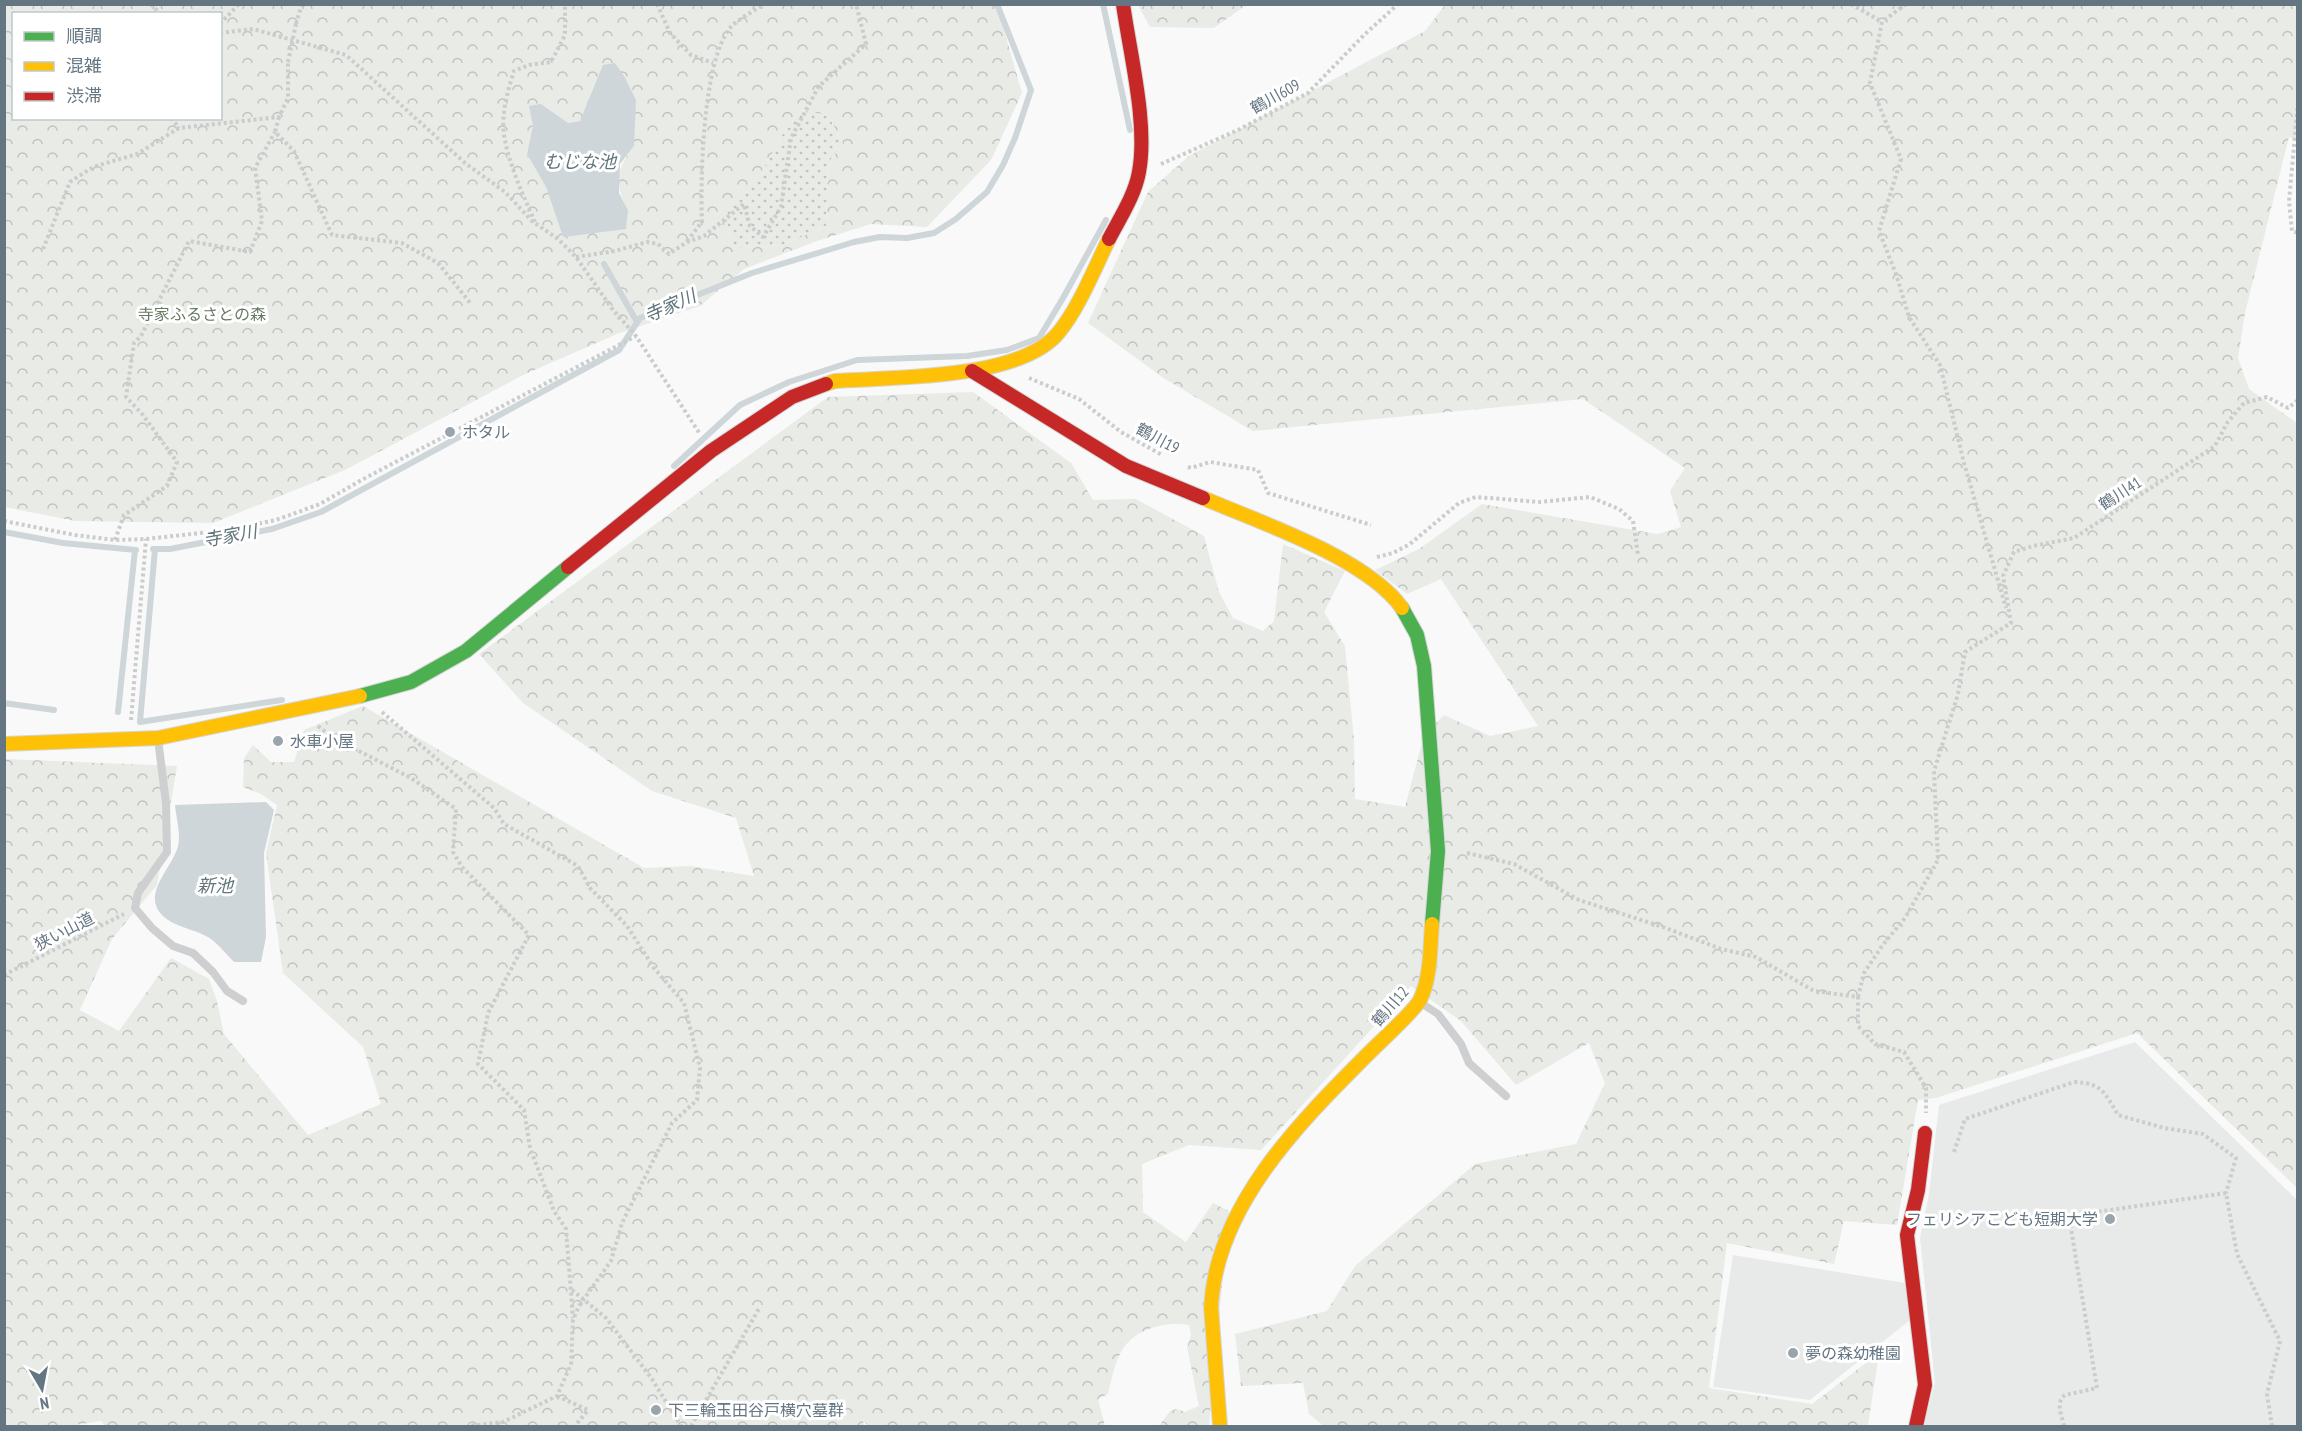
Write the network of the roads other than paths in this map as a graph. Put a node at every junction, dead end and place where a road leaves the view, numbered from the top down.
1 (1123, 4) edge
2 (972, 370) junction
3 (158, 738) junction
4 (4, 744) edge
5 (243, 1000) dead end
6 (1419, 1002) junction
7 (1506, 1096) dead end
8 (1925, 1133) road end
9 (1220, 1426) edge
10 (1916, 1426) edge

1 - 2 street
2 - 3 street
2 - 6 street, 鶴川12
3 - 4 street
3 - 5 lane
6 - 7 lane
6 - 9 street, 鶴川12
8 - 10 street

